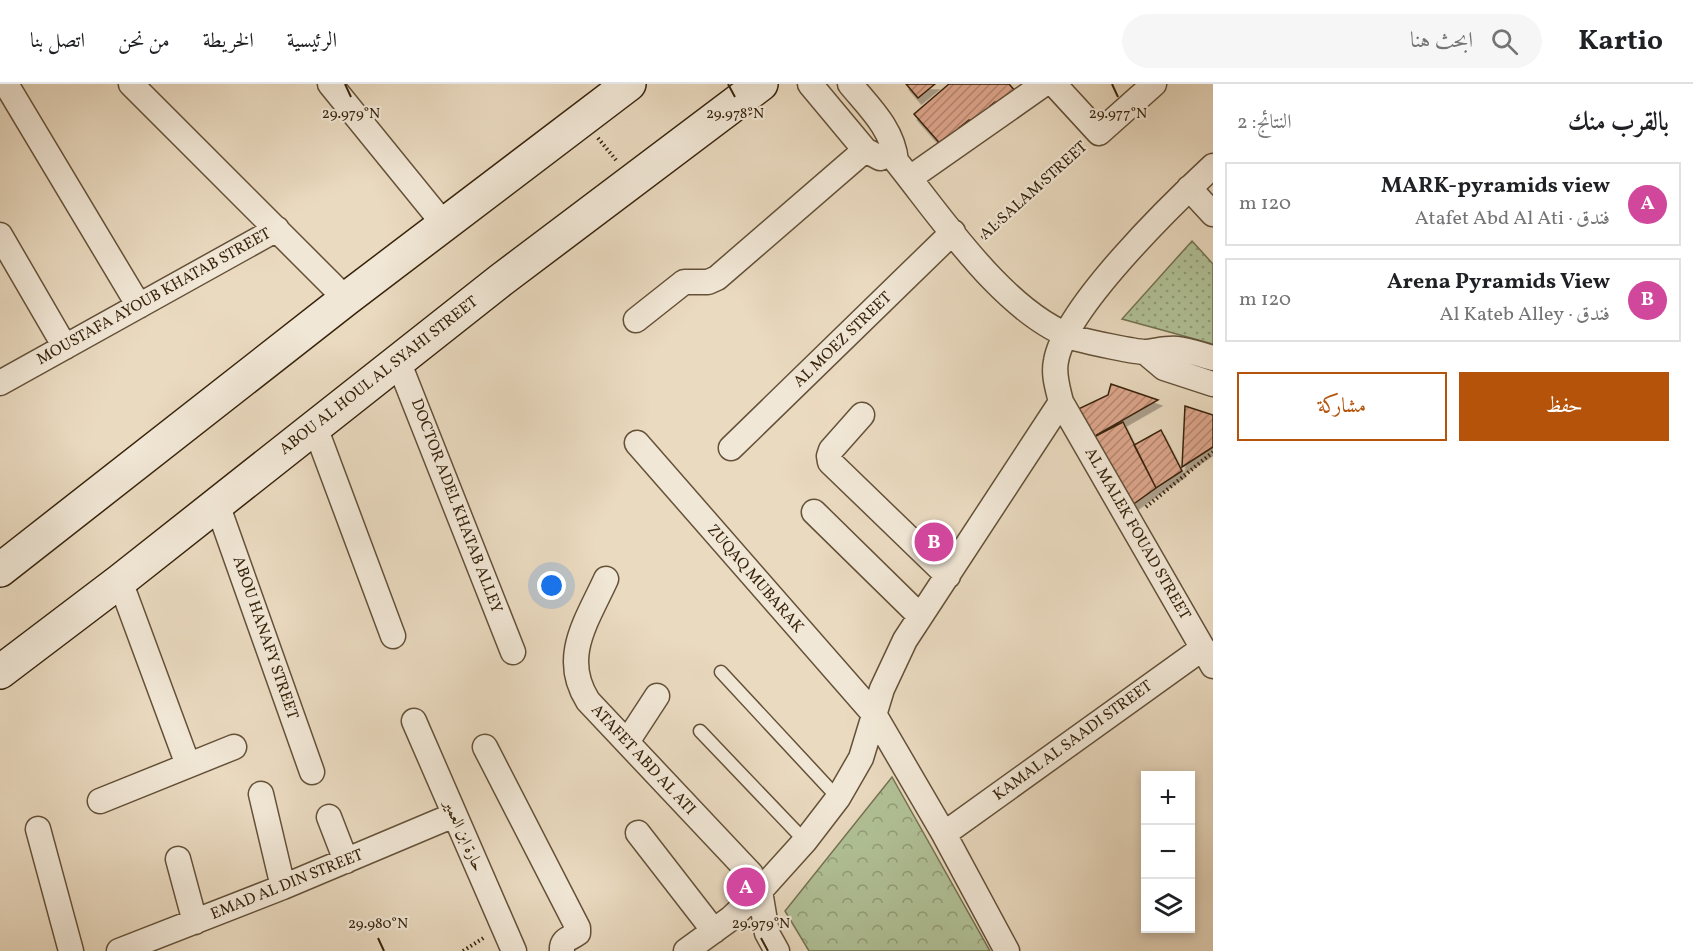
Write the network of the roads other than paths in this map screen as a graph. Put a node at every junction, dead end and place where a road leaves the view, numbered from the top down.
1 (6, 84) edge
2 (131, 84) edge
3 (330, 84) edge
4 (629, 84) edge
5 (761, 84) edge
6 (810, 84) edge
7 (850, 84) edge
8 (1054, 84) edge
9 (1154, 84) edge
10 (1030, 88) edge
11 (865, 150) junction
12 (1213, 166) edge
13 (903, 169) junction
14 (1189, 188) junction
15 (1213, 214) edge
16 (443, 223) junction
17 (277, 229) junction
18 (0, 235) edge
19 (961, 241) junction
20 (346, 299) junction
21 (139, 306) junction
22 (636, 320) dead end
23 (1065, 333) junction
24 (65, 347) junction
25 (1145, 352) junction
26 (1213, 358) edge
27 (399, 361) junction
28 (0, 383) edge
29 (1213, 384) edge
30 (1061, 402) junction
31 (862, 415) dead end
32 (315, 427) junction
33 (637, 443) dead end
34 (731, 448) dead end
35 (218, 504) junction
36 (814, 512) dead end
37 (0, 570) edge
38 (948, 576) junction
39 (606, 579) dead end
40 (120, 581) junction
41 (920, 616) junction
42 (393, 636) dead end
43 (513, 652) dead end
44 (1208, 657) edge
45 (0, 672) edge
46 (721, 672) dead end
47 (657, 696) dead end
48 (874, 714) junction
49 (414, 721) dead end
50 (700, 731) dead end
51 (627, 742) junction
52 (234, 747) dead end
53 (485, 747) dead end
54 (188, 765) junction
55 (312, 772) dead end
56 (261, 794) dead end
57 (838, 798) junction
58 (100, 801) dead end
59 (454, 815) junction
60 (329, 817) dead end
61 (38, 829) dead end
62 (638, 833) dead end
63 (944, 834) junction
64 (805, 840) junction
65 (178, 859) dead end
66 (346, 861) junction
67 (283, 887) junction
68 (760, 891) junction
69 (195, 922) junction
70 (714, 931) junction
71 (71, 951) edge
72 (118, 951) edge
73 (514, 951) edge
74 (562, 951) edge
75 (686, 951) edge
76 (777, 951) edge
77 (1007, 951) edge

1 - 21 street
2 - 17 street
3 - 16 street
4 - 16 main road
5 - 27 main road, ABOU AL HOUL AL SYAHI STREET
6 - 11 street
7 - 13 street
8 - 9 street, AL SALAM STREET
10 - 13 street
11 - 13 street
11 - 22 street
12 - 14 street
13 - 19 street
14 - 15 street
14 - 23 street
16 - 20 main road
17 - 20 street
17 - 21 street, MOUSTAFA AYOUB KHATAB STREET
18 - 24 street
19 - 23 street
19 - 34 street, AL MOEZ STREET
20 - 37 main road
21 - 24 street, MOUSTAFA AYOUB KHATAB STREET
23 - 25 street
23 - 30 street
24 - 28 street, MOUSTAFA AYOUB KHATAB STREET
25 - 26 street
25 - 29 street
27 - 32 main road, ABOU AL HOUL AL SYAHI STREET
27 - 43 street, DOCTOR ADEL KHATAB ALLEY
30 - 38 street
30 - 44 street, AL MALEK FOUAD STREET
31 - 38 street
32 - 35 main road, ABOU AL HOUL AL SYAHI STREET
32 - 42 street
33 - 48 street, ZUQAQ MUBARAK
35 - 40 main road, ABOU AL HOUL AL SYAHI STREET
35 - 55 street, ABOU HANAFY STREET
36 - 41 street
38 - 41 street
39 - 51 street, ATAFET ABD AL ATI
40 - 45 main road, ABOU AL HOUL AL SYAHI STREET
40 - 54 street
41 - 48 street
44 - 63 street, KAMAL AL SAADI STREET
46 - 57 lane
47 - 51 street
48 - 57 street
48 - 63 street, ZUQAQ MUBARAK
49 - 59 street, حارة ابن العمير
50 - 64 lane
51 - 68 street, ATAFET ABD AL ATI
52 - 54 street
53 - 74 street
54 - 58 street
56 - 67 street
57 - 64 street
59 - 66 street, EMAD AL DIN STREET
59 - 73 street, حارة ابن العمير
60 - 66 street
61 - 71 street
62 - 70 street
63 - 77 street, ZUQAQ MUBARAK
64 - 68 street
65 - 69 street
66 - 67 street, EMAD AL DIN STREET
67 - 69 street, EMAD AL DIN STREET
68 - 70 street
68 - 76 street
69 - 72 street, EMAD AL DIN STREET
70 - 75 street

